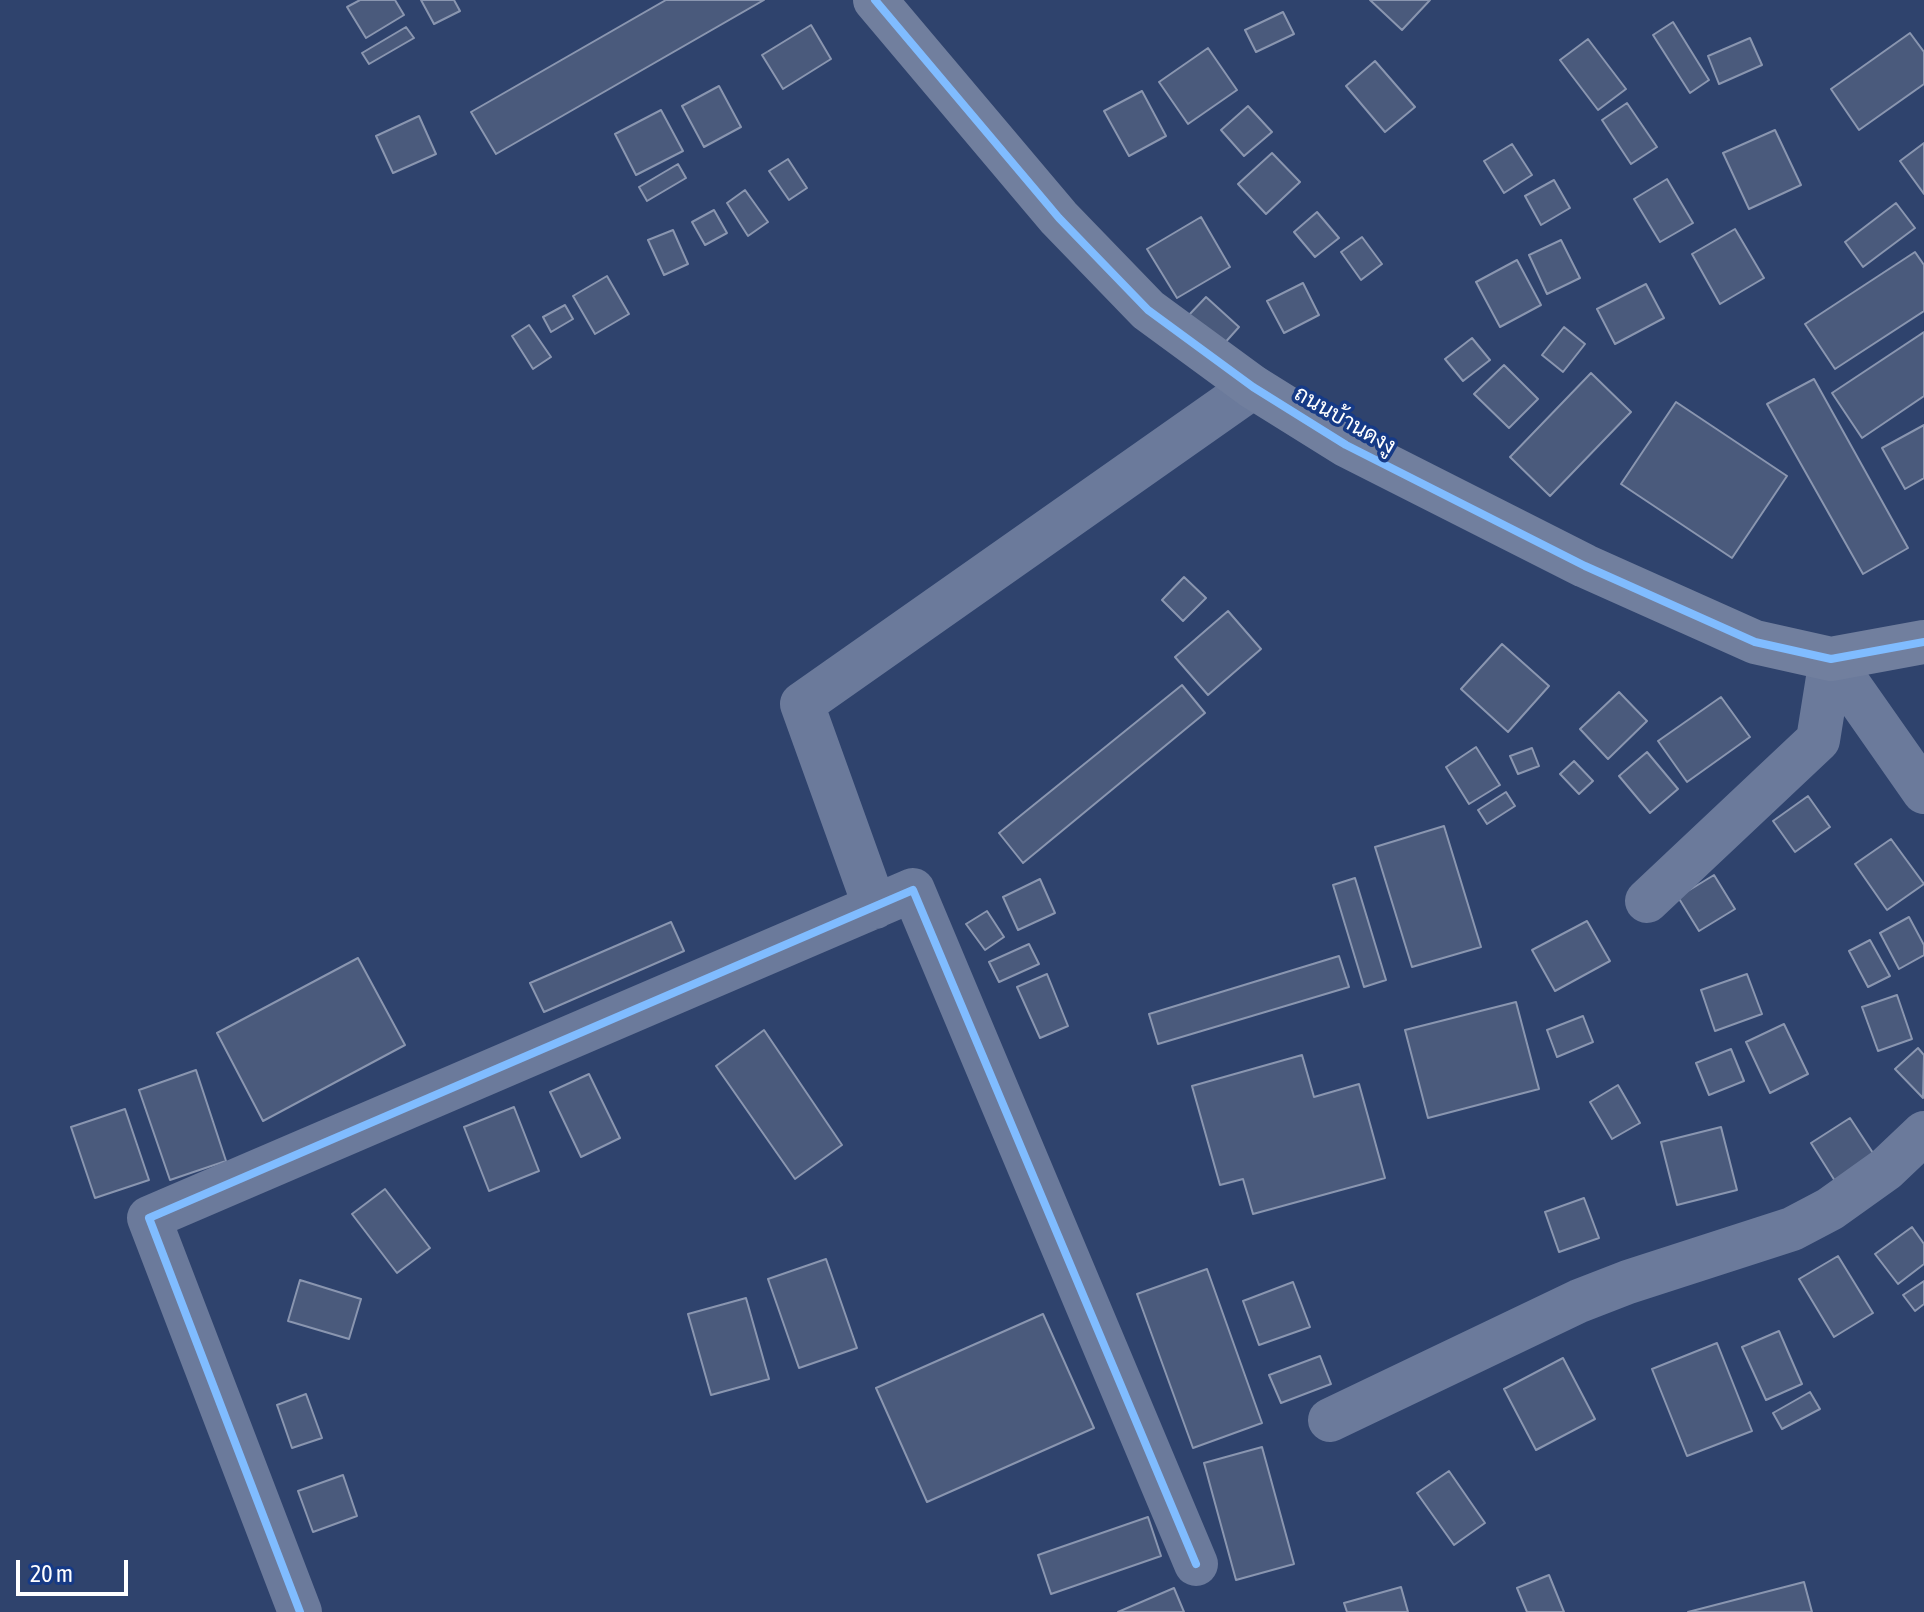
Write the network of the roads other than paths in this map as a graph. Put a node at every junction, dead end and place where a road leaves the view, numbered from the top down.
1 (888, 4) edge
2 (1253, 387) junction
3 (1924, 642) edge
4 (1831, 659) junction
5 (1924, 792) edge
6 (1647, 901) dead end
7 (875, 907) junction
8 (1924, 1133) edge
9 (1330, 1420) dead end
10 (1196, 1564) dead end
11 (300, 1612) edge

1 - 2 street, ถนนบ้านดงงู
2 - 4 street, ถนนบ้านดงงู
2 - 7 street
3 - 4 street, ถนนบ้านดงงู
4 - 5 street
4 - 6 street
7 - 10 street
7 - 11 street
8 - 9 street

